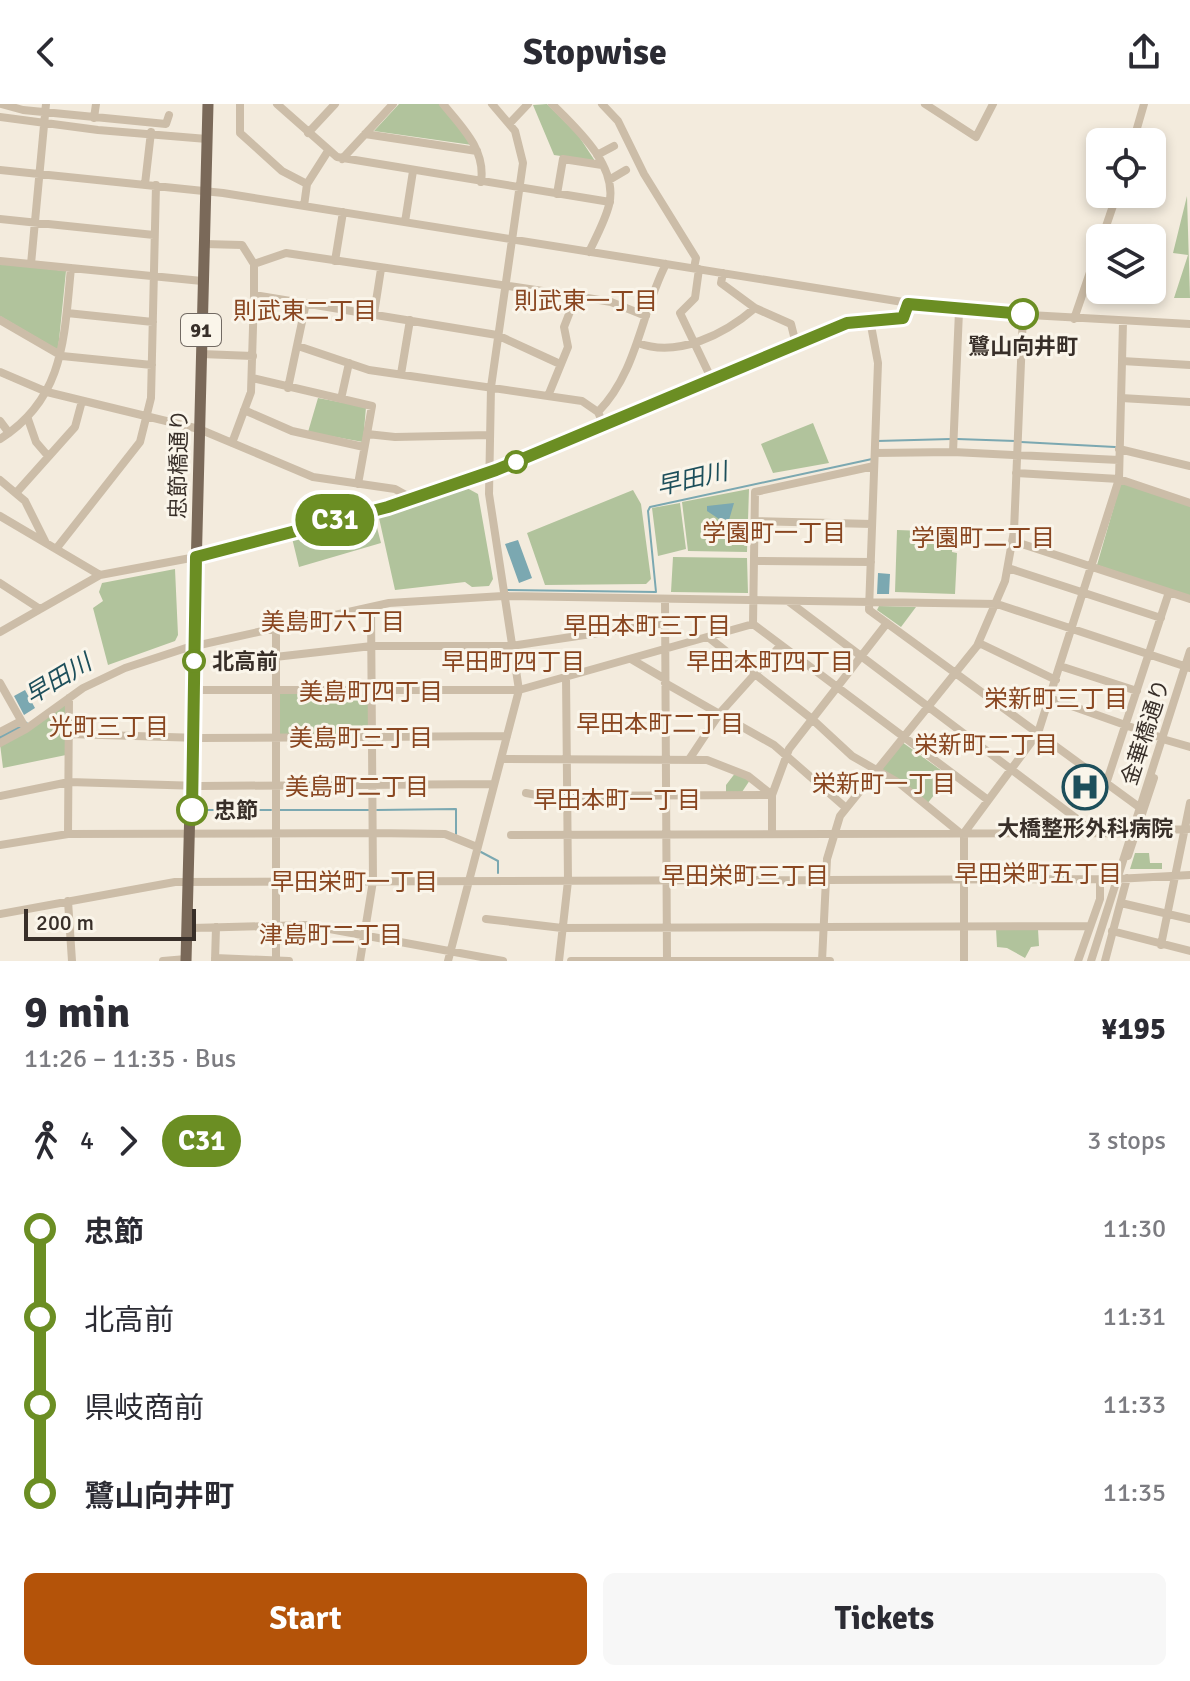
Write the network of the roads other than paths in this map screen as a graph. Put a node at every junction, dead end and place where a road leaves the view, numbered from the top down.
1 (1, 104) edge
2 (96, 104) edge
3 (208, 104) edge
4 (240, 104) edge
5 (277, 104) edge
6 (334, 104) edge
7 (393, 104) edge
8 (443, 104) edge
9 (492, 104) edge
10 (528, 104) edge
11 (552, 104) edge
12 (602, 104) edge
13 (925, 104) edge
14 (993, 104) edge
15 (1144, 104) edge
16 (46, 108) edge
17 (169, 115) dead end
18 (0, 117) edge
19 (94, 118) junction
20 (152, 123) junction
21 (510, 123) junction
22 (44, 124) junction
23 (1137, 128) edge
24 (308, 133) junction
25 (151, 134) junction
26 (365, 134) junction
27 (207, 139) junction
28 (614, 146) dead end
29 (328, 151) junction
30 (477, 151) junction
31 (597, 155) junction
32 (342, 159) junction
33 (602, 165) junction
34 (0, 170) edge
35 (626, 170) dead end
36 (413, 171) junction
37 (40, 174) junction
38 (609, 180) junction
39 (481, 182) junction
40 (145, 184) junction
41 (307, 184) junction
42 (156, 185) junction
43 (521, 188) junction
44 (206, 190) junction
45 (557, 194) junction
46 (610, 202) junction
47 (304, 206) junction
48 (343, 212) junction
49 (0, 219) edge
50 (405, 222) junction
51 (35, 223) junction
52 (154, 235) junction
53 (513, 239) junction
54 (204, 244) junction
55 (589, 252) junction
56 (0, 261) edge
57 (335, 261) junction
58 (31, 264) junction
59 (254, 264) junction
60 (666, 264) junction
61 (71, 268) junction
62 (381, 269) junction
63 (696, 269) junction
64 (723, 273) junction
65 (154, 276) junction
66 (202, 281) junction
67 (1086, 284) edge
68 (505, 287) junction
69 (254, 295) junction
70 (576, 296) junction
71 (306, 303) junction
72 (908, 304) junction
73 (755, 308) junction
74 (959, 311) junction
75 (67, 313) junction
76 (374, 314) junction
77 (1023, 314) junction
78 (646, 316) junction
79 (1074, 319) junction
80 (0, 320) edge
81 (410, 320) junction
82 (870, 320) junction
83 (153, 322) junction
84 (1123, 322) junction
85 (1190, 324) edge
86 (497, 335) junction
87 (693, 340) junction
88 (638, 343) junction
89 (796, 344) junction
90 (298, 346) junction
91 (201, 354) junction
92 (62, 356) junction
93 (253, 356) junction
94 (1122, 361) junction
95 (349, 363) junction
96 (560, 364) junction
97 (152, 365) junction
98 (1190, 365) edge
99 (0, 372) edge
100 (401, 374) junction
101 (252, 378) junction
102 (712, 380) junction
103 (491, 387) junction
104 (288, 388) junction
105 (47, 392) junction
106 (548, 396) junction
107 (1121, 398) junction
108 (341, 399) junction
109 (82, 401) junction
110 (1190, 402) edge
111 (244, 410) junction
112 (598, 412) junction
113 (146, 418) junction
114 (28, 419) junction
115 (0, 421) edge
116 (604, 426) junction
117 (199, 429) junction
118 (9, 433) junction
119 (367, 434) junction
120 (490, 435) junction
121 (0, 439) edge
122 (232, 443) junction
123 (364, 447) junction
124 (1119, 449) junction
125 (953, 452) junction
126 (875, 453) junction
127 (1016, 454) junction
128 (48, 456) junction
129 (1119, 460) junction
130 (874, 466) junction
131 (1190, 466) edge
132 (491, 472) junction
133 (1016, 473) junction
134 (1119, 479) junction
135 (0, 480) edge
136 (358, 484) junction
137 (16, 493) junction
138 (413, 499) junction
139 (1190, 503) edge
140 (0, 516) edge
141 (755, 521) junction
142 (872, 524) junction
143 (1013, 541) junction
144 (47, 544) junction
145 (56, 549) junction
146 (196, 557) junction
147 (754, 561) junction
148 (871, 562) junction
149 (1093, 567) junction
150 (1008, 568) junction
151 (100, 575) junction
152 (0, 583) edge
153 (1169, 592) junction
154 (503, 593) junction
155 (1085, 593) junction
156 (665, 599) junction
157 (1190, 599) edge
158 (754, 600) junction
159 (787, 601) junction
160 (869, 603) junction
161 (997, 604) junction
162 (371, 607) junction
163 (40, 609) junction
164 (1161, 618) junction
165 (665, 623) junction
166 (887, 623) junction
167 (753, 624) junction
168 (276, 629) junction
169 (1072, 630) junction
170 (0, 632) edge
171 (708, 637) junction
172 (979, 643) junction
173 (781, 645) junction
174 (195, 646) junction
175 (372, 646) junction
176 (511, 646) junction
177 (665, 649) junction
178 (1190, 651) edge
179 (1148, 655) junction
180 (275, 657) junction
181 (631, 659) junction
182 (861, 659) junction
183 (1060, 666) junction
184 (1189, 668) edge
185 (755, 674) junction
186 (957, 674) junction
187 (566, 676) junction
188 (1056, 680) junction
189 (665, 681) junction
190 (0, 684) edge
191 (275, 689) junction
192 (372, 689) junction
193 (838, 689) junction
194 (194, 690) junction
195 (519, 690) junction
196 (1137, 691) junction
197 (69, 698) junction
198 (1049, 698) junction
199 (927, 709) junction
200 (720, 713) junction
201 (812, 719) junction
202 (24, 725) junction
203 (1125, 726) junction
204 (0, 732) edge
205 (1038, 733) junction
206 (69, 734) junction
207 (507, 736) junction
208 (193, 737) junction
209 (275, 738) junction
210 (373, 738) junction
211 (902, 738) junction
212 (1164, 739) junction
213 (0, 743) edge
214 (1190, 747) edge
215 (789, 757) junction
216 (666, 758) junction
217 (690, 758) junction
218 (502, 759) junction
219 (567, 759) junction
220 (875, 769) junction
221 (1011, 770) junction
222 (69, 782) junction
223 (494, 784) junction
224 (1106, 784) junction
225 (192, 785) junction
226 (276, 786) junction
227 (372, 786) junction
228 (526, 793) dead end
229 (772, 795) junction
230 (0, 796) edge
231 (566, 796) junction
232 (666, 796) junction
233 (988, 800) junction
234 (1190, 803) edge
235 (845, 807) junction
236 (1139, 807) junction
237 (1188, 829) edge
238 (1094, 831) junction
239 (1134, 832) junction
240 (373, 833) junction
241 (962, 833) junction
242 (68, 834) junction
243 (276, 834) junction
244 (772, 834) junction
245 (833, 834) junction
246 (192, 835) junction
247 (511, 835) dead end
248 (567, 835) junction
249 (666, 835) junction
250 (0, 845) edge
251 (477, 847) junction
252 (1190, 875) edge
253 (1177, 876) junction
254 (963, 878) junction
255 (1121, 878) junction
256 (191, 879) junction
257 (826, 879) junction
258 (1100, 879) junction
259 (666, 880) junction
260 (373, 881) junction
261 (469, 881) junction
262 (568, 881) junction
263 (277, 882) junction
264 (68, 901) junction
265 (1121, 903) junction
266 (0, 914) edge
267 (1169, 915) junction
268 (486, 919) dead end
269 (1190, 919) edge
270 (824, 926) junction
271 (963, 926) junction
272 (1090, 926) junction
273 (216, 927) junction
274 (276, 927) junction
275 (192, 928) junction
276 (562, 928) junction
277 (666, 928) junction
278 (1112, 931) junction
279 (365, 934) junction
280 (1161, 945) junction
281 (450, 950) junction
282 (1190, 951) edge
283 (276, 958) junction
284 (188, 960) edge
285 (215, 960) edge
286 (824, 960) edge
287 (72, 961) edge
288 (163, 961) edge
289 (289, 961) edge
290 (360, 961) edge
291 (448, 961) edge
292 (503, 961) edge
293 (559, 961) edge
294 (571, 961) edge
295 (667, 961) edge
296 (964, 961) edge
297 (1078, 961) edge
298 (1093, 961) edge
299 (1105, 961) edge

1 - 16 street
2 - 19 street
3 - 27 main road, 忠節橋通り / 91
4 - 41 street
5 - 24 street
6 - 24 street
7 - 26 street
8 - 30 street
9 - 21 street
10 - 21 street
11 - 31 street
12 - 63 street
13 - 14 street
15 - 23 street
16 - 19 street
16 - 22 street
17 - 20 street
18 - 22 street
19 - 20 street
20 - 25 street
21 - 43 street
22 - 25 street
22 - 37 street
24 - 29 street
25 - 27 street
25 - 40 street
26 - 30 street
26 - 32 street
27 - 44 main road, 忠節橋通り / 91
28 - 31 street
29 - 32 street
29 - 41 street
30 - 39 street
31 - 33 street
32 - 36 street
33 - 38 street
33 - 45 street
34 - 37 street
35 - 38 street
36 - 39 street
36 - 50 street
37 - 40 street
37 - 51 street
38 - 46 street
39 - 43 street
40 - 42 street
41 - 47 street
42 - 44 street
42 - 52 street
43 - 45 street
43 - 53 street
44 - 47 street
44 - 54 main road, 忠節橋通り / 91
45 - 46 street
46 - 55 street
47 - 48 street
48 - 50 street
48 - 57 street
49 - 51 street
50 - 53 street
51 - 52 street
51 - 58 street
52 - 65 street
53 - 55 street
53 - 68 street
54 - 59 street
54 - 66 main road, 忠節橋通り / 91
55 - 60 street
56 - 58 street
57 - 59 street
57 - 62 street
58 - 61 street
59 - 69 street
60 - 63 street
60 - 78 street
61 - 65 street
61 - 75 street
62 - 68 street
62 - 76 street
63 - 64 street
63 - 87 street
64 - 72 street
64 - 73 street
65 - 66 street
65 - 83 street
66 - 91 main road, 忠節橋通り / 91
67 - 79 street
68 - 70 street
68 - 86 street
69 - 71 street
69 - 93 street
70 - 78 street
70 - 96 street
71 - 76 street
71 - 90 street
72 - 74 street
72 - 82 street
73 - 87 street
73 - 89 street
74 - 77 street
74 - 125 street
75 - 83 street
75 - 92 street
76 - 81 street
77 - 79 street
77 - 127 street
78 - 88 street
79 - 84 street
80 - 92 street
81 - 86 street
81 - 100 street
82 - 89 street
82 - 126 street
83 - 97 street
84 - 85 street
84 - 94 street
86 - 96 street
86 - 103 street
87 - 88 street
87 - 102 street
88 - 112 street
89 - 102 street
90 - 95 street
90 - 104 street
91 - 93 street
91 - 117 main road, 忠節橋通り / 91
92 - 97 street
92 - 105 street
93 - 101 street
94 - 98 street
94 - 107 street
95 - 100 street
95 - 108 street
96 - 106 street
97 - 113 street
99 - 105 street
100 - 103 street
101 - 104 street
101 - 111 street
102 - 116 street
103 - 106 street
103 - 120 street
104 - 108 street
105 - 109 street
105 - 114 street
106 - 112 street
107 - 110 street
107 - 124 street
108 - 119 street
109 - 113 street
109 - 128 street
111 - 122 street
111 - 123 street
112 - 116 street
113 - 117 street
113 - 145 street
114 - 118 street
114 - 128 street
115 - 118 street
116 - 132 street
117 - 122 street
117 - 146 main road, 忠節橋通り / 91
118 - 121 street
119 - 120 street
119 - 123 street
120 - 132 street
122 - 136 street
123 - 136 street
124 - 129 street
124 - 131 street
125 - 126 street
125 - 127 street
126 - 130 street
127 - 129 street
127 - 133 street
128 - 137 street
129 - 134 street
130 - 141 street
130 - 142 street
132 - 138 street
132 - 154 street
133 - 134 street
133 - 143 street
134 - 139 street
134 - 149 street
135 - 137 street
136 - 138 street
137 - 144 street
138 - 146 street
140 - 144 street
141 - 142 street
141 - 147 street
142 - 148 street
143 - 149 street
143 - 150 street
144 - 145 street
145 - 151 street
146 - 151 street
146 - 174 main road, 忠節橋通り / 91
147 - 148 street
147 - 158 street
148 - 160 street
149 - 153 street
149 - 155 street
150 - 155 street
150 - 161 street
151 - 163 street
152 - 163 street
153 - 157 street
153 - 164 street
154 - 156 street
154 - 162 street
154 - 176 street
155 - 164 street
155 - 169 street
156 - 158 street
156 - 165 street
158 - 159 street
158 - 167 street
159 - 160 street
159 - 182 street
160 - 161 street
160 - 166 street
161 - 169 street
161 - 172 street
162 - 168 street
162 - 175 street
163 - 170 street
164 - 179 street
165 - 176 street
165 - 177 street
166 - 182 street
166 - 186 street
167 - 171 street
167 - 173 street
168 - 174 street
168 - 180 street
169 - 179 street
169 - 183 street
171 - 177 street
171 - 185 street
172 - 186 street
172 - 188 street
173 - 185 street
173 - 193 street
174 - 194 main road, 忠節橋通り / 91
174 - 197 street
175 - 176 street
175 - 180 street
175 - 192 street
176 - 195 street
177 - 181 street
177 - 189 street
178 - 184 street, 金華橋通り
179 - 184 street
179 - 196 street
180 - 191 street
181 - 187 street
181 - 189 street
182 - 193 street
182 - 199 street
183 - 188 street
183 - 196 street
184 - 212 street, 金華橋通り
185 - 200 street
185 - 201 street
186 - 199 street
186 - 205 street
187 - 195 street
187 - 219 street
188 - 198 street
189 - 200 street
189 - 216 street
190 - 202 street
191 - 192 street
191 - 194 street
191 - 209 street
192 - 195 street
192 - 210 street
193 - 201 street
193 - 211 street
194 - 208 main road, 忠節橋通り / 91
195 - 207 street
196 - 203 street
197 - 202 street
197 - 206 street
198 - 203 street
198 - 205 street
199 - 211 street
199 - 221 street
200 - 215 street
200 - 217 street
201 - 215 street
201 - 220 street
202 - 204 street
202 - 213 street
203 - 212 street
203 - 224 street
205 - 221 street
205 - 224 street
206 - 208 street
206 - 222 street
207 - 210 street
207 - 218 street
208 - 209 street
208 - 225 main road, 忠節橋通り / 91
209 - 210 street
209 - 226 street
210 - 227 street
211 - 220 street
211 - 233 street
212 - 214 street
212 - 236 street, 金華橋通り
212 - 239 street, 金華橋通り
215 - 229 street
215 - 235 street
216 - 217 street
216 - 219 street
216 - 232 street
217 - 229 street
218 - 219 street
218 - 223 street
219 - 231 street
220 - 235 street
220 - 241 street
221 - 233 street
221 - 238 street
222 - 225 street
222 - 230 street
222 - 242 street
223 - 227 street
223 - 251 street
224 - 236 street
225 - 226 street
225 - 246 main road, 忠節橋通り / 91
226 - 227 street
226 - 243 street
227 - 240 street
228 - 231 street
229 - 232 street
229 - 244 street
231 - 232 street
231 - 248 street
232 - 249 street
233 - 241 street
234 - 237 street
235 - 245 street
236 - 239 street, 金華橋通り
237 - 239 street
237 - 253 street
238 - 239 street
238 - 241 street
239 - 255 street, 金華橋通り
240 - 243 street
240 - 251 street
240 - 260 street
241 - 245 street
241 - 254 street
242 - 246 street
242 - 250 street
243 - 246 street
243 - 263 street
244 - 245 street
244 - 249 street
245 - 257 street
246 - 256 main road, 忠節橋通り / 91
247 - 248 street
248 - 249 street
248 - 262 street
249 - 259 street
251 - 261 street
252 - 253 street
253 - 255 street
253 - 267 street
254 - 257 street
254 - 258 street
254 - 271 street
255 - 258 street
255 - 265 street
255 - 298 street, 金華橋通り
256 - 263 street
256 - 264 street
256 - 275 main road, 忠節橋通り / 91
256 - 284 main road, 忠節橋通り / 91
257 - 259 street
257 - 270 street
258 - 272 street
259 - 262 street
259 - 277 street
260 - 261 street
260 - 263 street
260 - 279 street
261 - 262 street
261 - 281 street
262 - 276 street
263 - 274 street
264 - 266 street
264 - 287 street
265 - 267 street
265 - 278 street
267 - 269 street
267 - 280 street
268 - 276 street
270 - 271 street
270 - 277 street
270 - 286 street
271 - 272 street
271 - 296 street
272 - 297 street
273 - 274 street
273 - 275 street
273 - 285 street
274 - 279 street
274 - 283 street
275 - 284 main road, 忠節橋通り / 91
276 - 277 street
276 - 293 street
277 - 295 street
278 - 280 street
278 - 299 street
279 - 281 street
279 - 290 street
280 - 282 street
281 - 291 street
281 - 292 street
283 - 285 street
283 - 289 street
284 - 288 street
286 - 295 street
294 - 295 street

